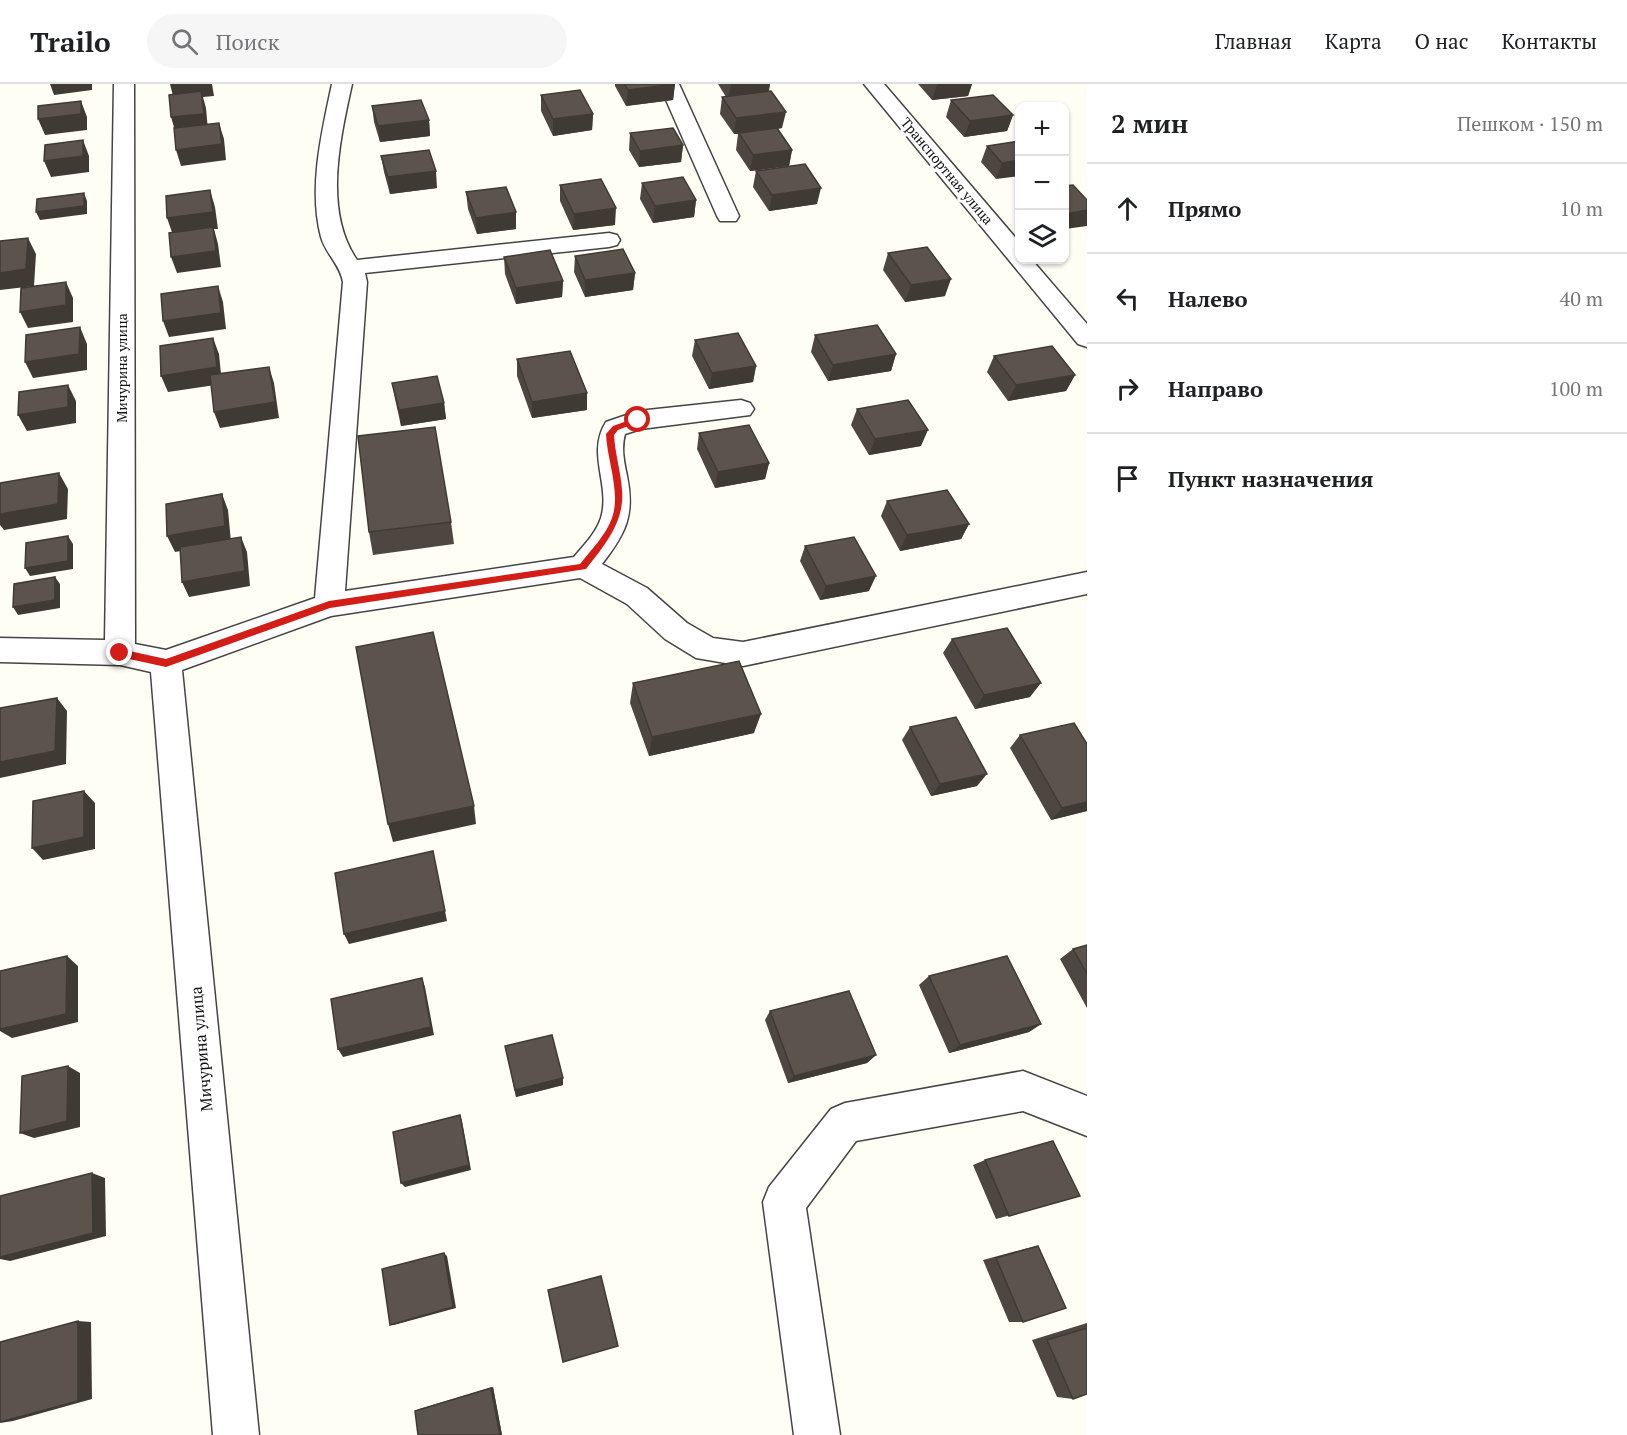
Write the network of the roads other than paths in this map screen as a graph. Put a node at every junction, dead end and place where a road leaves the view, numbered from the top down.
1 (124, 84) edge
2 (342, 84) edge
3 (669, 84) edge
4 (874, 84) edge
5 (728, 216) dead end
6 (609, 240) dead end
7 (1015, 253) edge
8 (1024, 264) edge
9 (351, 268) junction
10 (1087, 339) edge
11 (741, 409) dead end
12 (583, 567) junction
13 (1087, 583) edge
14 (329, 604) junction
15 (0, 650) edge
16 (120, 653) junction
17 (166, 663) junction
18 (1087, 1116) edge
19 (236, 1435) edge
20 (817, 1435) edge

1 - 16 street, Мичурина улица
2 - 9 street
3 - 5 street
4 - 7 street, Транспортная улица
6 - 9 street
8 - 10 street, Транспортная улица
9 - 14 street
11 - 12 street
12 - 13 street
12 - 14 street
14 - 17 street
15 - 16 street
16 - 17 street
17 - 19 street, Мичурина улица
18 - 20 street

